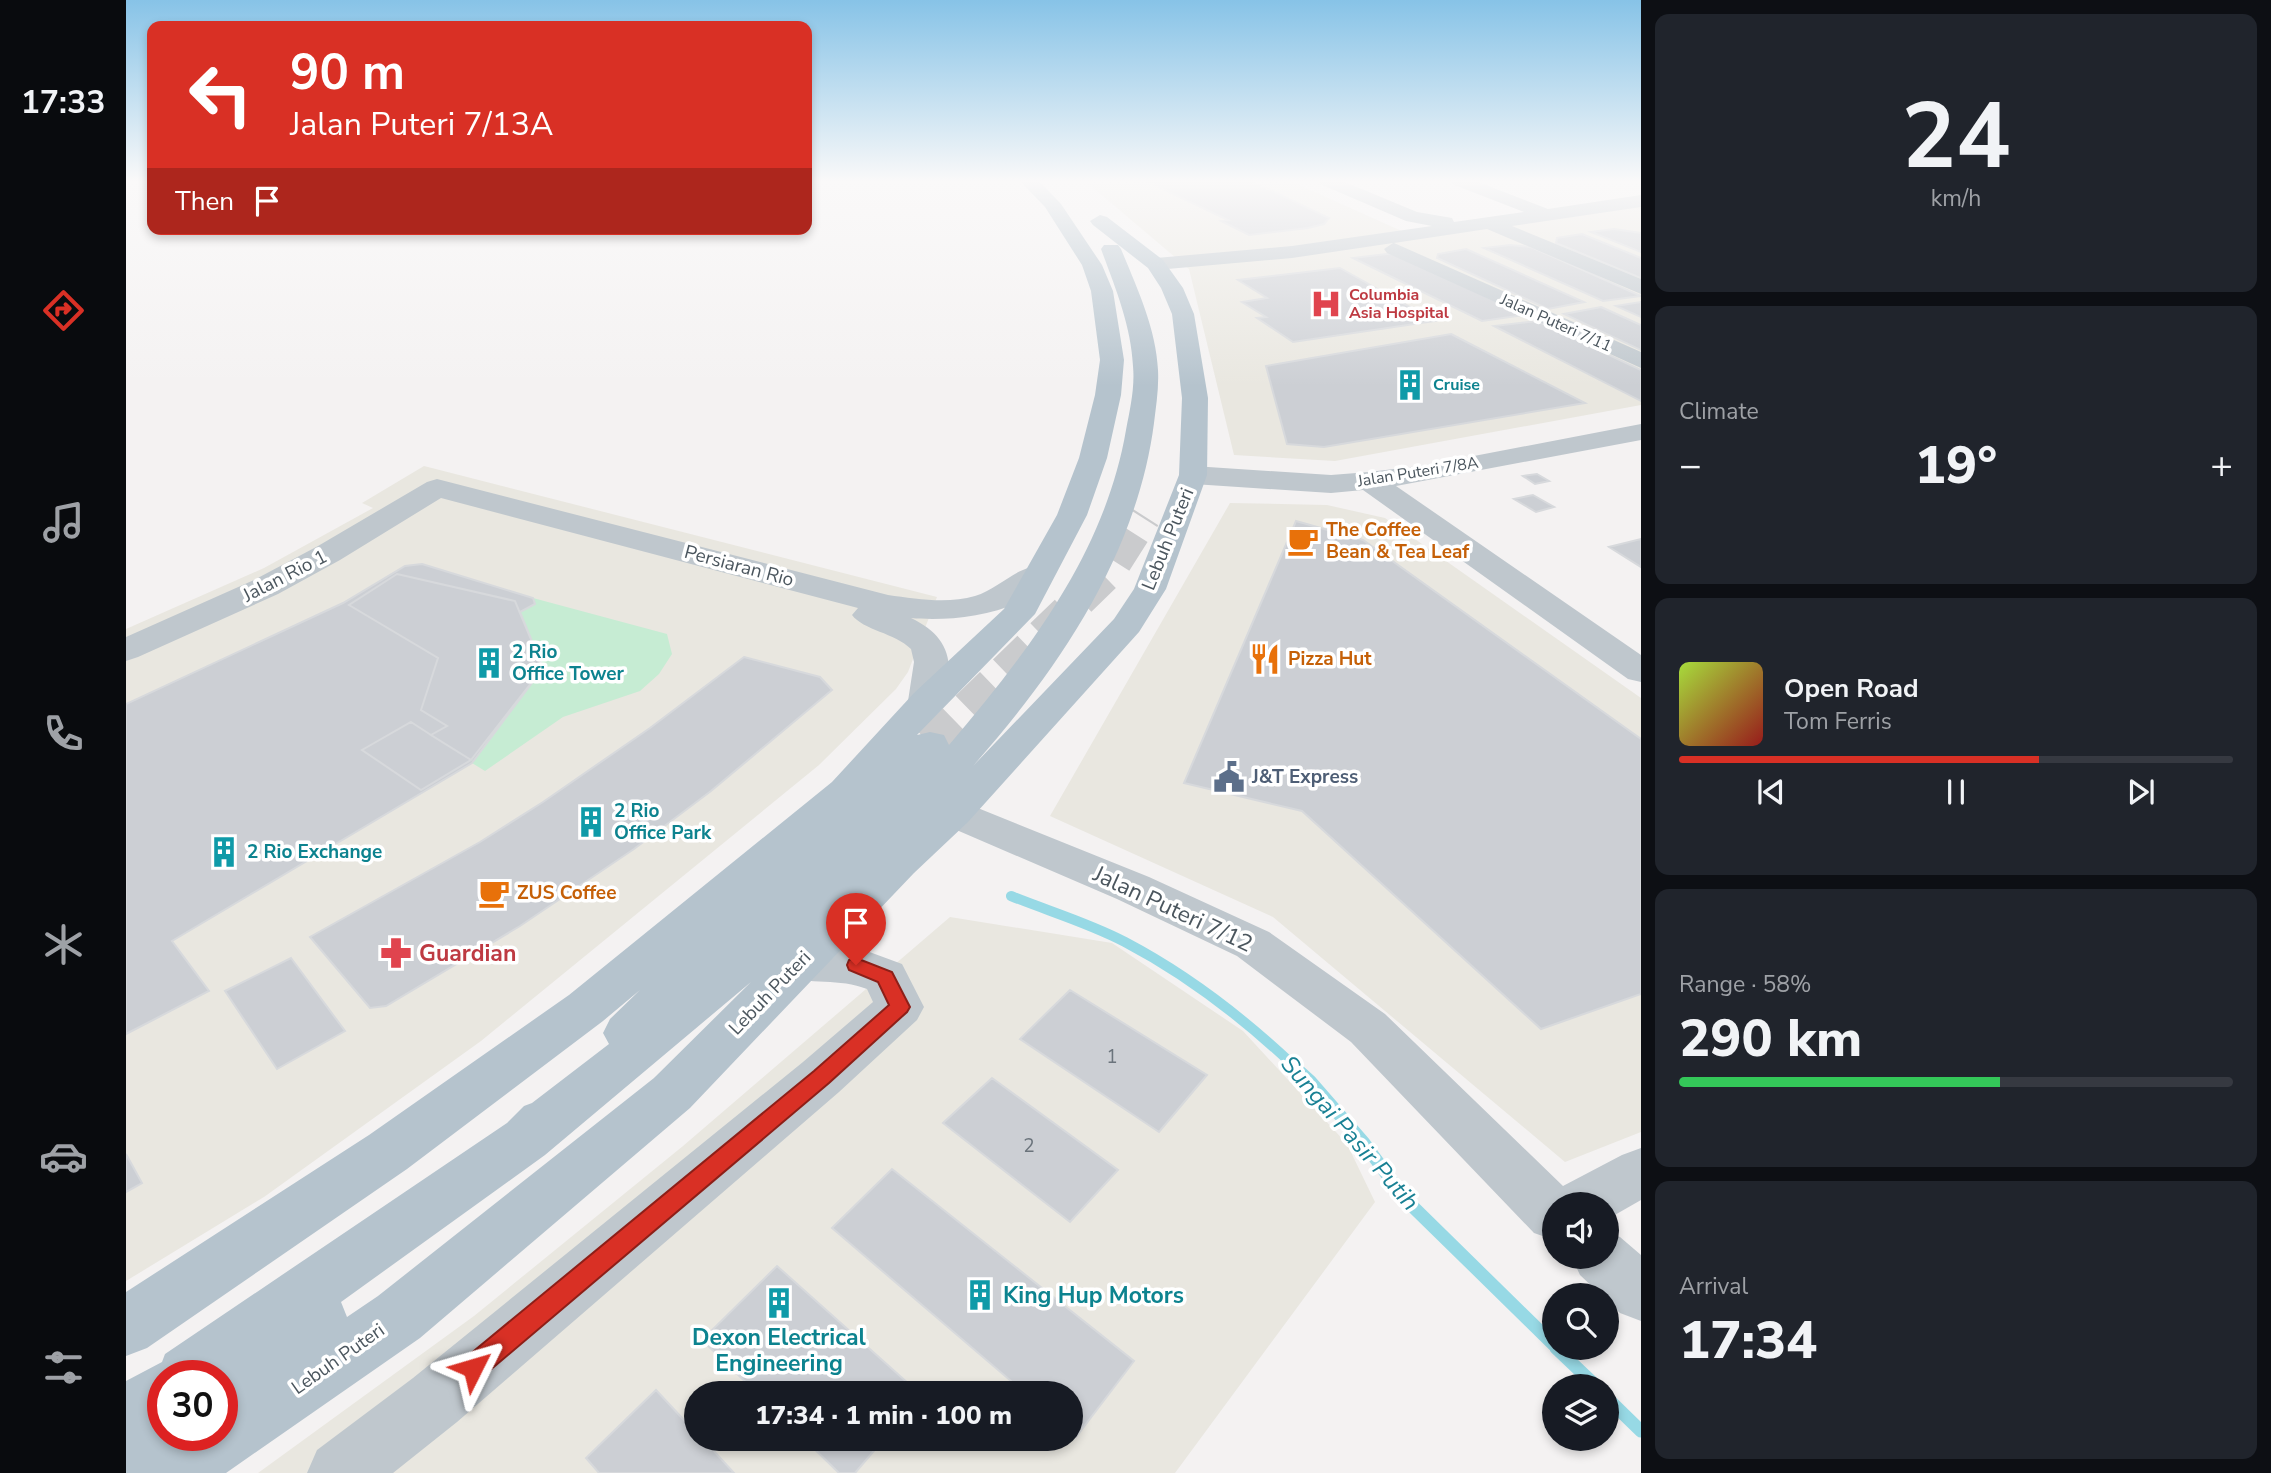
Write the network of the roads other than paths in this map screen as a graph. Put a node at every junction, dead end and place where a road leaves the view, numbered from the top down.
1 (1081, 249) edge
2 (1109, 249) edge
3 (1121, 249) edge
4 (1137, 249) edge
5 (1312, 249) edge
6 (1396, 249) edge
7 (1549, 249) edge
8 (1156, 264) junction
9 (1641, 287) edge
10 (1641, 361) edge
11 (1168, 400) dead end
12 (1641, 432) edge
13 (1427, 474) junction
14 (1193, 475) junction
15 (1369, 481) junction
16 (1331, 484) junction
17 (427, 493) junction
18 (1409, 510) junction
19 (1038, 574) junction
20 (126, 650) edge
21 (1641, 671) edge
22 (928, 723) junction
23 (937, 805) junction
24 (798, 964) junction
25 (526, 1139) junction
26 (1641, 1172) edge
27 (1605, 1192) edge
28 (1542, 1203) edge
29 (1614, 1269) edge
30 (1641, 1293) edge
31 (126, 1327) edge
32 (210, 1360) edge
33 (238, 1373) edge
34 (147, 1404) edge
35 (126, 1419) edge
36 (147, 1440) edge
37 (126, 1455) edge
38 (169, 1473) edge
39 (340, 1473) edge

1 - 19 main road
2 - 23 main road
3 - 11 main road
4 - 8 main road
5 - 8 street
6 - 10 street, Jalan Puteri 7/11
7 - 9 street
8 - 14 main road, Lebuh Puteri
12 - 13 street, Jalan Puteri 7/8A
13 - 15 street, Jalan Puteri 7/8A
13 - 18 street
14 - 16 street, Jalan Puteri 7/8A
14 - 23 main road, Lebuh Puteri
15 - 16 street, Jalan Puteri 7/8A
15 - 18 street
16 - 18 street
17 - 19 street, Persiaran Rio
17 - 20 street, Jalan Rio 1
17 - 22 street, Persiaran Rio
18 - 21 street
19 - 22 main road
22 - 25 main road
22 - 31 main road
23 - 24 main road, Lebuh Puteri
23 - 25 main road
23 - 28 street, Jalan Puteri 7/12
23 - 33 main road
24 - 38 main road, Lebuh Puteri
24 - 39 street
25 - 32 main road
26 - 27 street
29 - 30 street
34 - 35 main road
36 - 37 main road

